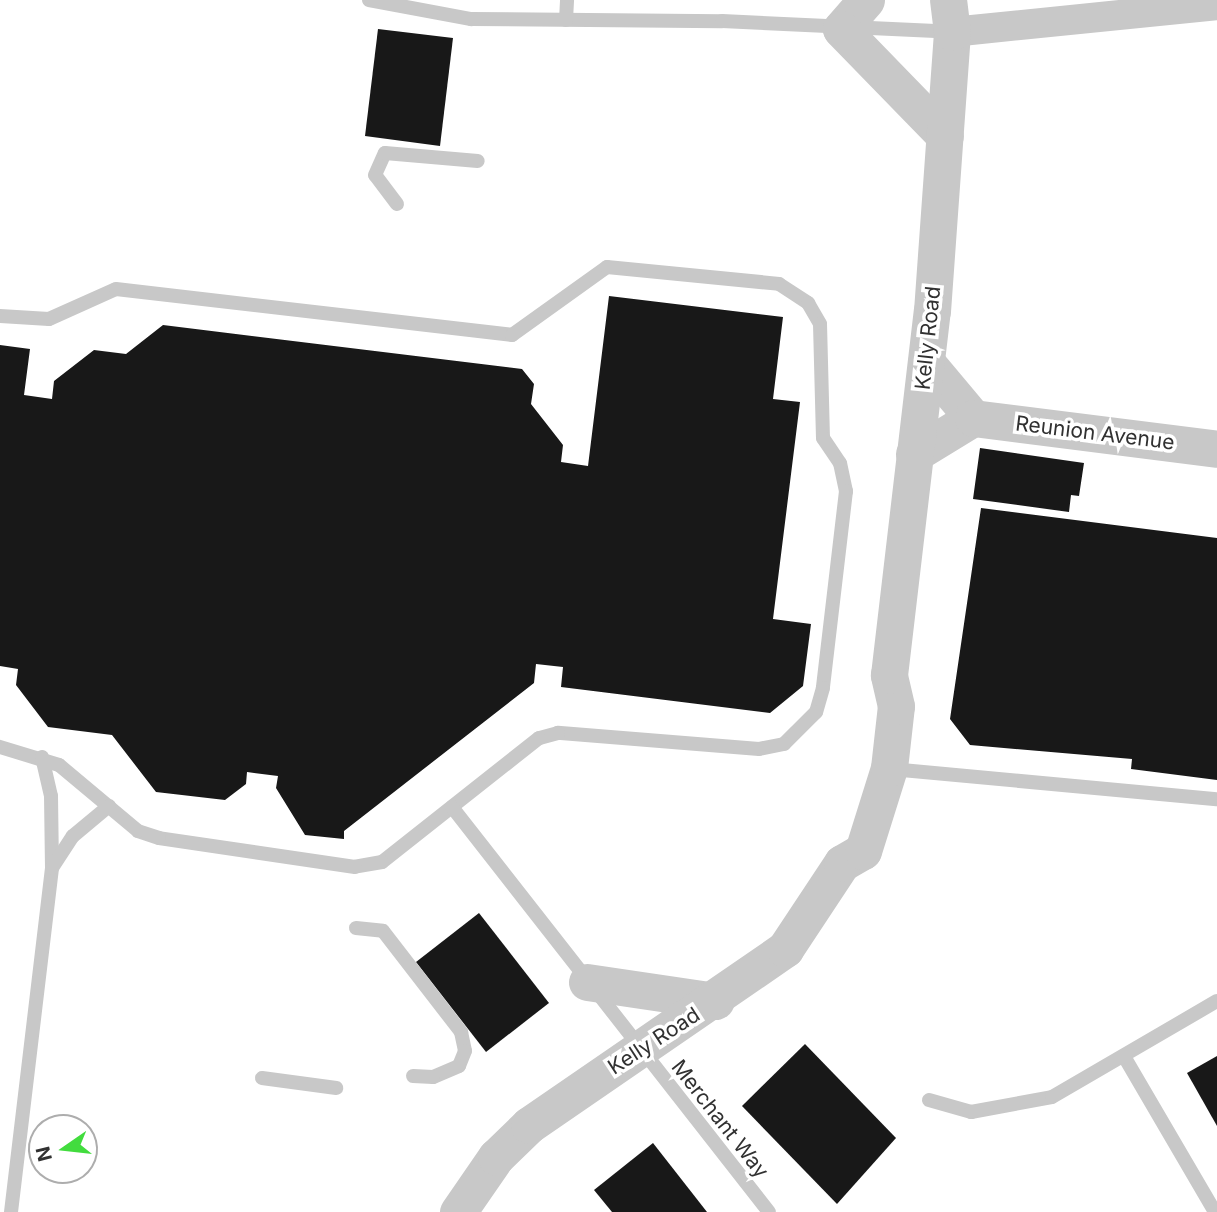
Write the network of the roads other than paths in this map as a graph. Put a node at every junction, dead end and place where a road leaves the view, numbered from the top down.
1 (369, 0) edge
2 (566, 0) edge
3 (866, 0) edge
4 (1217, 5) edge
5 (950, 16) edge
6 (566, 20) junction
7 (841, 29) junction
8 (945, 136) junction
9 (478, 161) dead end
10 (397, 204) dead end
11 (0, 316) edge
12 (926, 362) junction
13 (973, 418) junction
14 (1217, 449) edge
15 (915, 454) junction
16 (889, 675) junction
17 (0, 747) edge
18 (42, 757) junction
19 (889, 768) junction
20 (1217, 799) edge
21 (109, 806) junction
22 (452, 807) junction
23 (842, 863) junction
24 (52, 868) junction
25 (356, 928) dead end
26 (587, 982) junction
27 (716, 1001) junction
28 (1217, 1002) edge
29 (639, 1050) junction
30 (1125, 1058) junction
31 (413, 1076) dead end
32 (262, 1078) dead end
33 (336, 1088) dead end
34 (929, 1100) dead end
35 (1215, 1211) edge
36 (11, 1212) edge
37 (458, 1212) edge
38 (769, 1212) edge

1 - 6 lane
2 - 6 lane
3 - 7 street
4 - 5 street
5 - 7 lane
5 - 8 street, Kelly Road
6 - 7 lane
7 - 8 street
8 - 12 street, Kelly Road
9 - 10 lane
11 - 22 lane
12 - 13 street
12 - 15 street, Kelly Road
13 - 14 street, Reunion Avenue
13 - 15 street
15 - 16 street, Kelly Road
16 - 19 street, Kelly Road
16 - 23 street, Kelly Road
17 - 18 lane
18 - 21 lane
18 - 24 lane
19 - 20 lane
19 - 23 street, Kelly Road
21 - 22 lane
21 - 24 lane
22 - 26 lane, Merchant Way
23 - 27 street, Kelly Road
24 - 36 lane
25 - 31 lane
26 - 27 street
26 - 29 lane, Merchant Way
27 - 29 street, Kelly Road
28 - 30 lane
29 - 37 street, Kelly Road
29 - 38 lane, Merchant Way
30 - 34 lane
30 - 35 lane
32 - 33 lane

